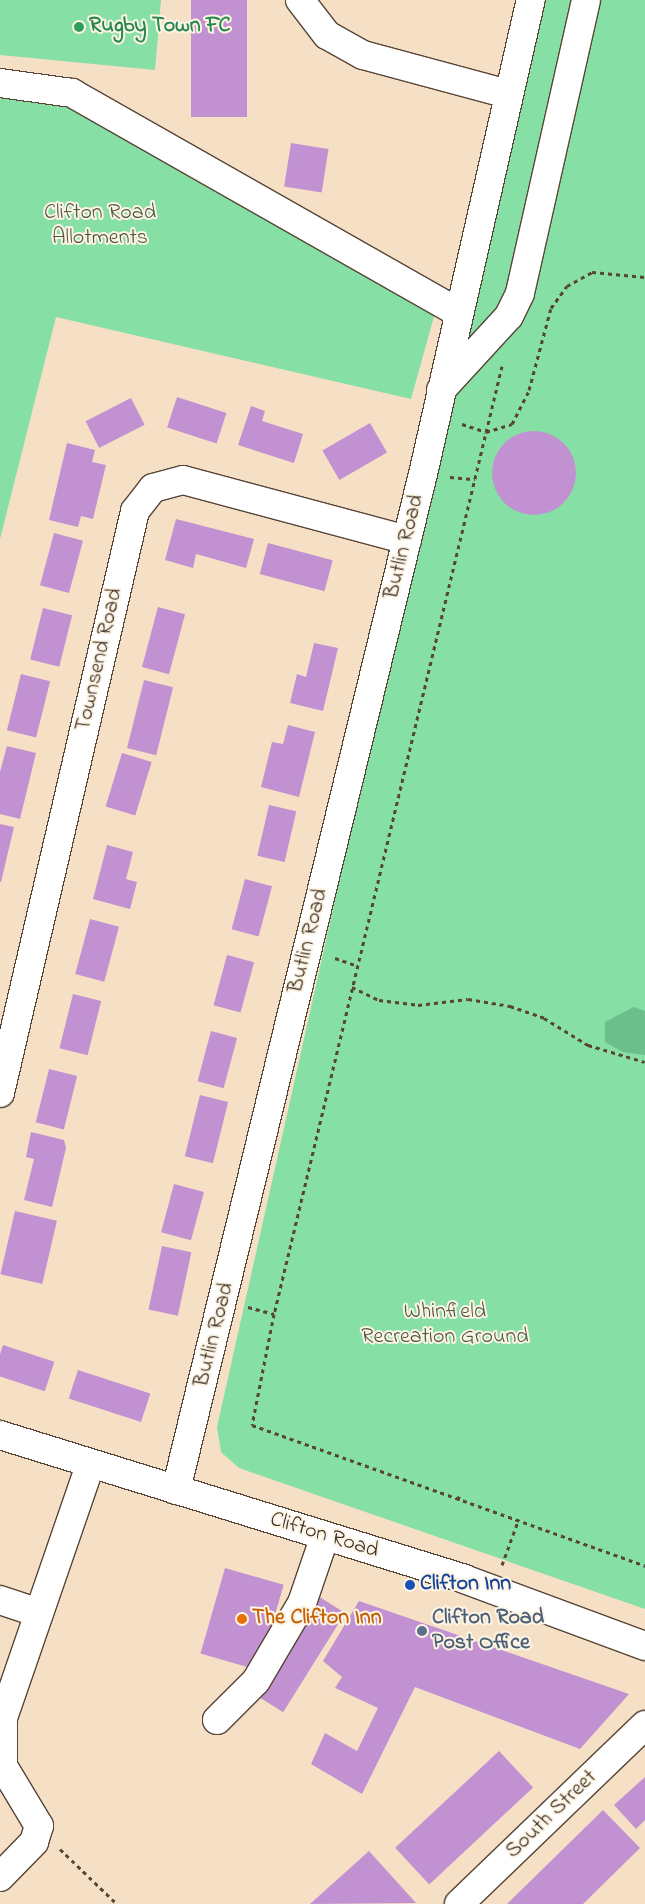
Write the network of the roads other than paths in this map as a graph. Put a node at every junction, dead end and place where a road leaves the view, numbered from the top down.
1 (300, 0) edge
2 (531, 0) edge
3 (586, 0) edge
4 (0, 83) edge
5 (508, 94) junction
6 (458, 312) junction
7 (437, 404) junction
8 (407, 540) junction
9 (0, 1093) edge
10 (0, 1435) edge
11 (90, 1465) junction
12 (176, 1490) junction
13 (325, 1536) junction
14 (0, 1600) edge
15 (39, 1613) junction
16 (645, 1646) edge
17 (217, 1720) dead end
18 (645, 1725) edge
19 (0, 1877) edge
20 (459, 1904) edge

1 - 5 street
2 - 5 street, Butlin Road
3 - 7 street
4 - 6 street
5 - 6 street, Butlin Road
6 - 7 street, Butlin Road
7 - 8 street, Butlin Road
8 - 9 street, Townsend Road
8 - 12 street, Butlin Road
10 - 11 street, Clifton Road
11 - 12 street, Clifton Road
11 - 15 street
12 - 13 street, Clifton Road
13 - 16 street, Clifton Road
13 - 17 street
14 - 15 street
15 - 19 street
18 - 20 street, South Street

